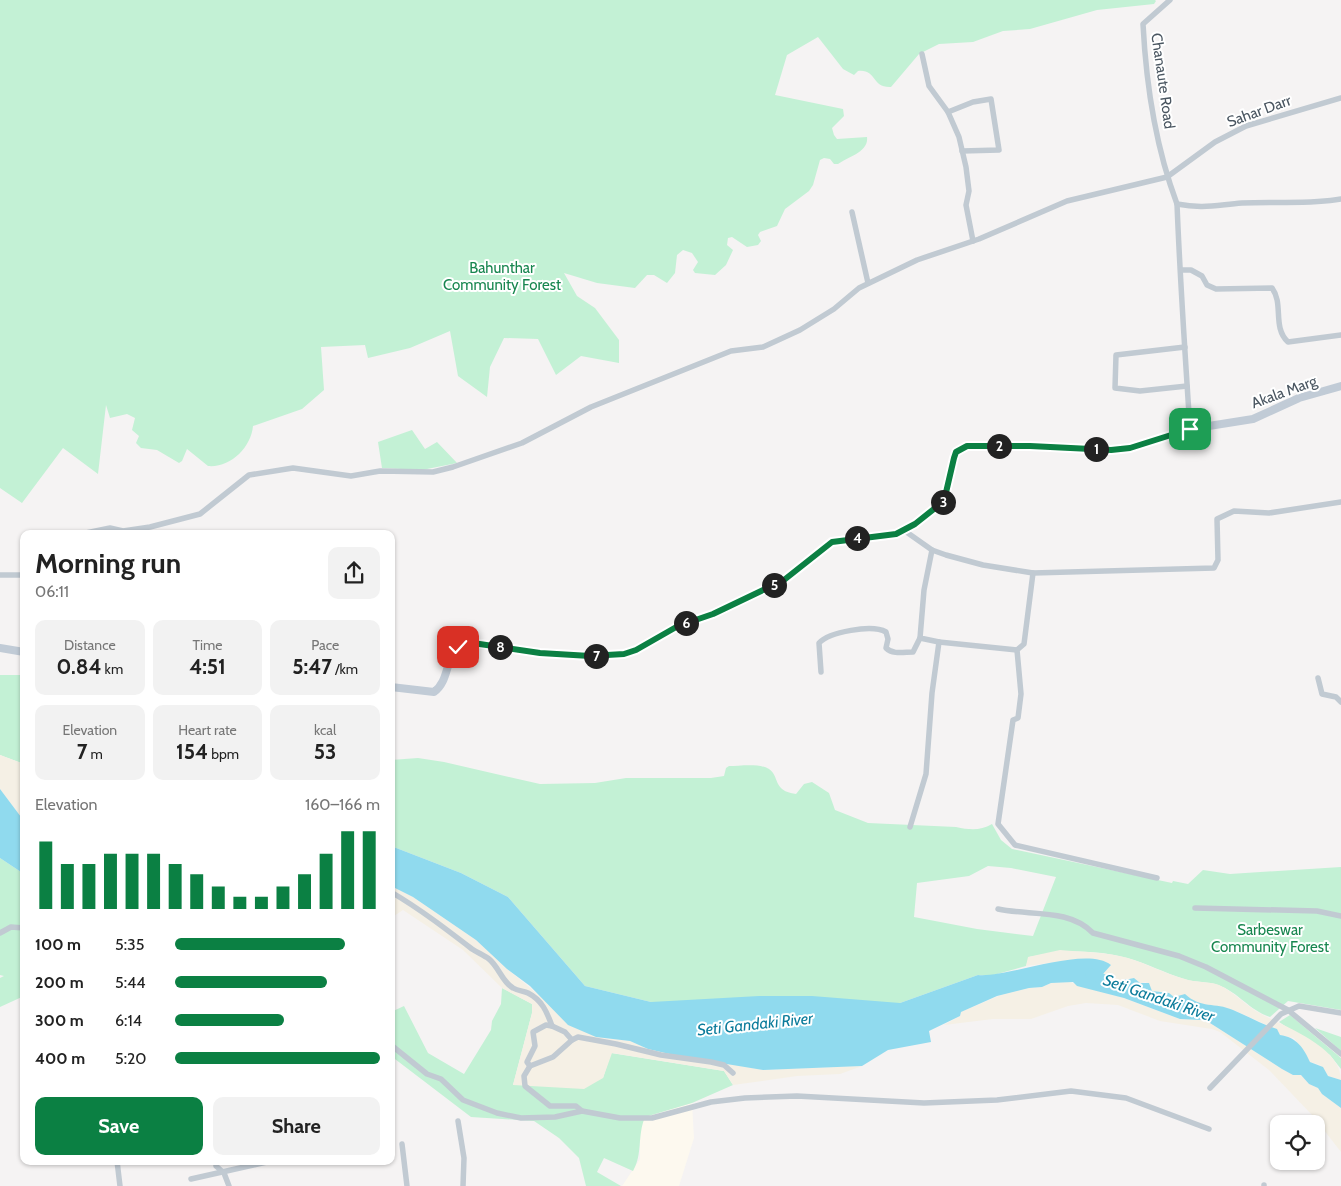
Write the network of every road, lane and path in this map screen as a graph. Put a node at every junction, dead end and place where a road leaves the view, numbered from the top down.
1 (1170, 0) edge
2 (922, 54) dead end
3 (1341, 98) edge
4 (948, 112) junction
5 (962, 151) junction
6 (1167, 177) junction
7 (1341, 199) edge
8 (1177, 204) junction
9 (852, 212) dead end
10 (973, 240) junction
11 (1182, 270) junction
12 (868, 283) junction
13 (1341, 335) edge
14 (1185, 347) junction
15 (1187, 386) junction
16 (1341, 386) edge
17 (1190, 429) junction
18 (1341, 502) edge
19 (100, 530) edge
20 (119, 530) edge
21 (130, 530) edge
22 (905, 531) junction
23 (932, 550) junction
24 (1034, 573) junction
25 (0, 575) edge
26 (20, 575) edge
27 (920, 638) junction
28 (939, 642) junction
29 (0, 648) edge
30 (1017, 650) junction
31 (20, 651) edge
32 (821, 672) dead end
33 (1318, 678) dead end
34 (395, 688) edge
35 (1341, 702) edge
36 (910, 827) dead end
37 (1157, 878) dead end
38 (395, 894) edge
39 (1195, 908) dead end
40 (998, 909) dead end
41 (1341, 916) edge
42 (20, 927) edge
43 (0, 933) edge
44 (1288, 1010) junction
45 (1341, 1013) edge
46 (552, 1026) junction
47 (572, 1040) junction
48 (395, 1049) edge
49 (1341, 1054) edge
50 (530, 1066) junction
51 (733, 1073) dead end
52 (1210, 1088) dead end
53 (582, 1111) junction
54 (458, 1120) dead end
55 (1209, 1130) dead end
56 (402, 1144) dead end
57 (118, 1165) edge
58 (216, 1165) edge
59 (255, 1165) edge
60 (224, 1173) junction
61 (191, 1179) dead end
62 (120, 1186) edge
63 (229, 1186) edge
64 (407, 1186) edge
65 (463, 1186) edge

1 - 6 street, Chanaute Road
2 - 4 street
3 - 6 street, Sahar Darr
4 - 5 street
4 - 5 street
5 - 10 street
6 - 8 street
6 - 10 street
7 - 8 street
8 - 11 street
9 - 12 street
10 - 12 street
11 - 13 street
11 - 14 street
12 - 21 street
14 - 15 street
14 - 15 street
15 - 17 street
16 - 17 main road, Akala Marg
17 - 22 main road, Akala Marg
18 - 24 street
19 - 20 street
22 - 23 street
22 - 34 main road, Akala Marg
23 - 24 street
23 - 27 street
24 - 30 street
25 - 26 street
27 - 28 street
27 - 32 street
28 - 30 street
28 - 36 street
29 - 31 main road
30 - 37 street
33 - 35 street
38 - 46 street
39 - 41 street
40 - 44 street
42 - 43 street
44 - 45 street
44 - 49 street
44 - 52 street
46 - 47 street
46 - 50 street
47 - 50 street
47 - 51 street
48 - 53 street
50 - 53 street
53 - 55 street
54 - 65 street
56 - 64 street
57 - 62 street
58 - 60 street
59 - 60 street
60 - 61 street
60 - 63 street

